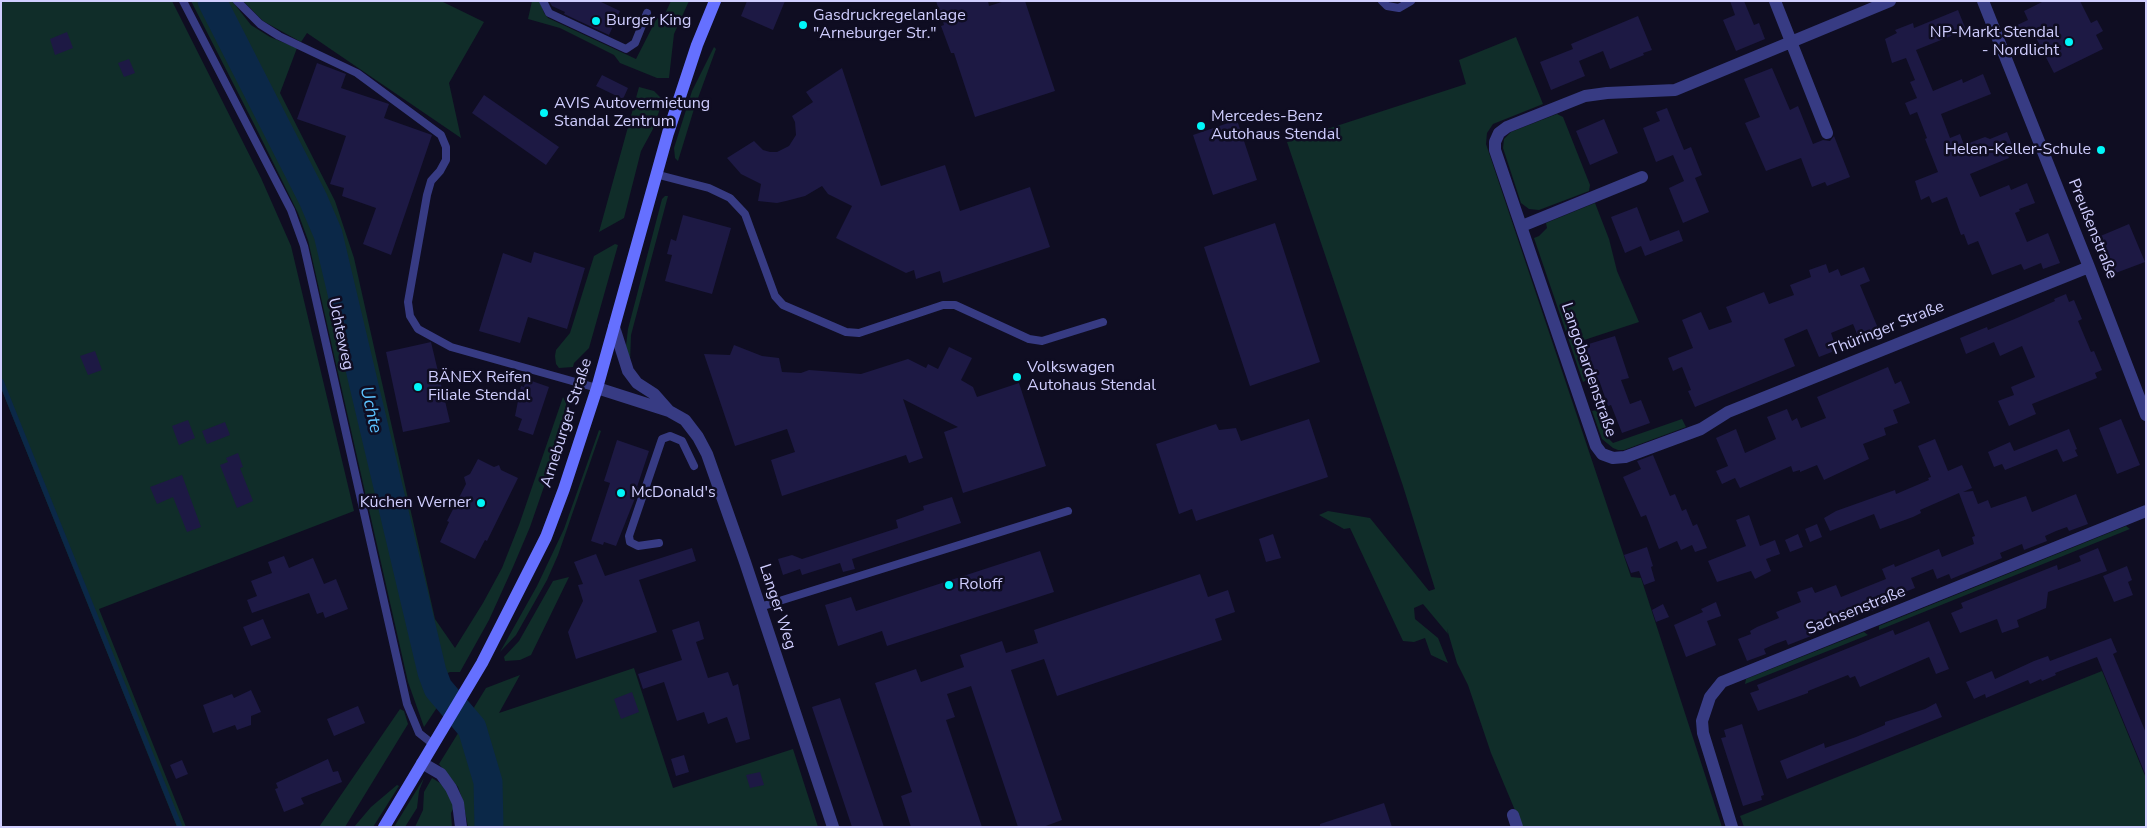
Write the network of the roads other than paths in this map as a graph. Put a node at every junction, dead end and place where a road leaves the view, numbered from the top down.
1 (183, 1) edge
2 (236, 1) edge
3 (543, 1) edge
4 (714, 1) edge
5 (1382, 1) edge
6 (1411, 1) edge
7 (1775, 1) edge
8 (1890, 1) edge
9 (1983, 1) edge
10 (647, 13) dead end
11 (1791, 42) junction
12 (1827, 133) dead end
13 (655, 174) junction
14 (1642, 177) dead end
15 (1522, 226) junction
16 (2089, 267) junction
17 (1103, 322) dead end
18 (614, 327) junction
19 (596, 388) junction
20 (669, 411) junction
21 (2146, 415) edge
22 (1701, 429) joint
23 (694, 466) dead end
24 (1068, 511) dead end
25 (2146, 511) edge
26 (659, 543) dead end
27 (760, 607) junction
28 (434, 745) junction
29 (422, 763) junction
30 (384, 827) edge
31 (461, 827) edge
32 (833, 827) edge
33 (1732, 827) edge

1 - 28 lane, Uchteweg
2 - 19 lane
3 - 10 lane
4 - 13 main road, Arneburger Straße
5 - 6 lane
7 - 11 street
8 - 11 street, Langobardenstraße
9 - 16 street, Preußenstraße
11 - 12 street
11 - 15 street, Langobardenstraße
13 - 17 lane
13 - 18 main road, Arneburger Straße
14 - 15 street
15 - 22 street, Langobardenstraße
16 - 21 street, Preußenstraße
16 - 22 street, Thüringer Straße
18 - 19 main road, Arneburger Straße
18 - 20 street, Langer Weg
19 - 20 street, Langer Weg
19 - 28 main road, Arneburger Straße
20 - 27 street, Langer Weg
23 - 26 lane
24 - 27 lane
25 - 33 street, Sachsenstraße
27 - 32 street, Langer Weg
28 - 29 main road, Arneburger Straße
29 - 30 main road, Arneburger Straße
29 - 31 street

